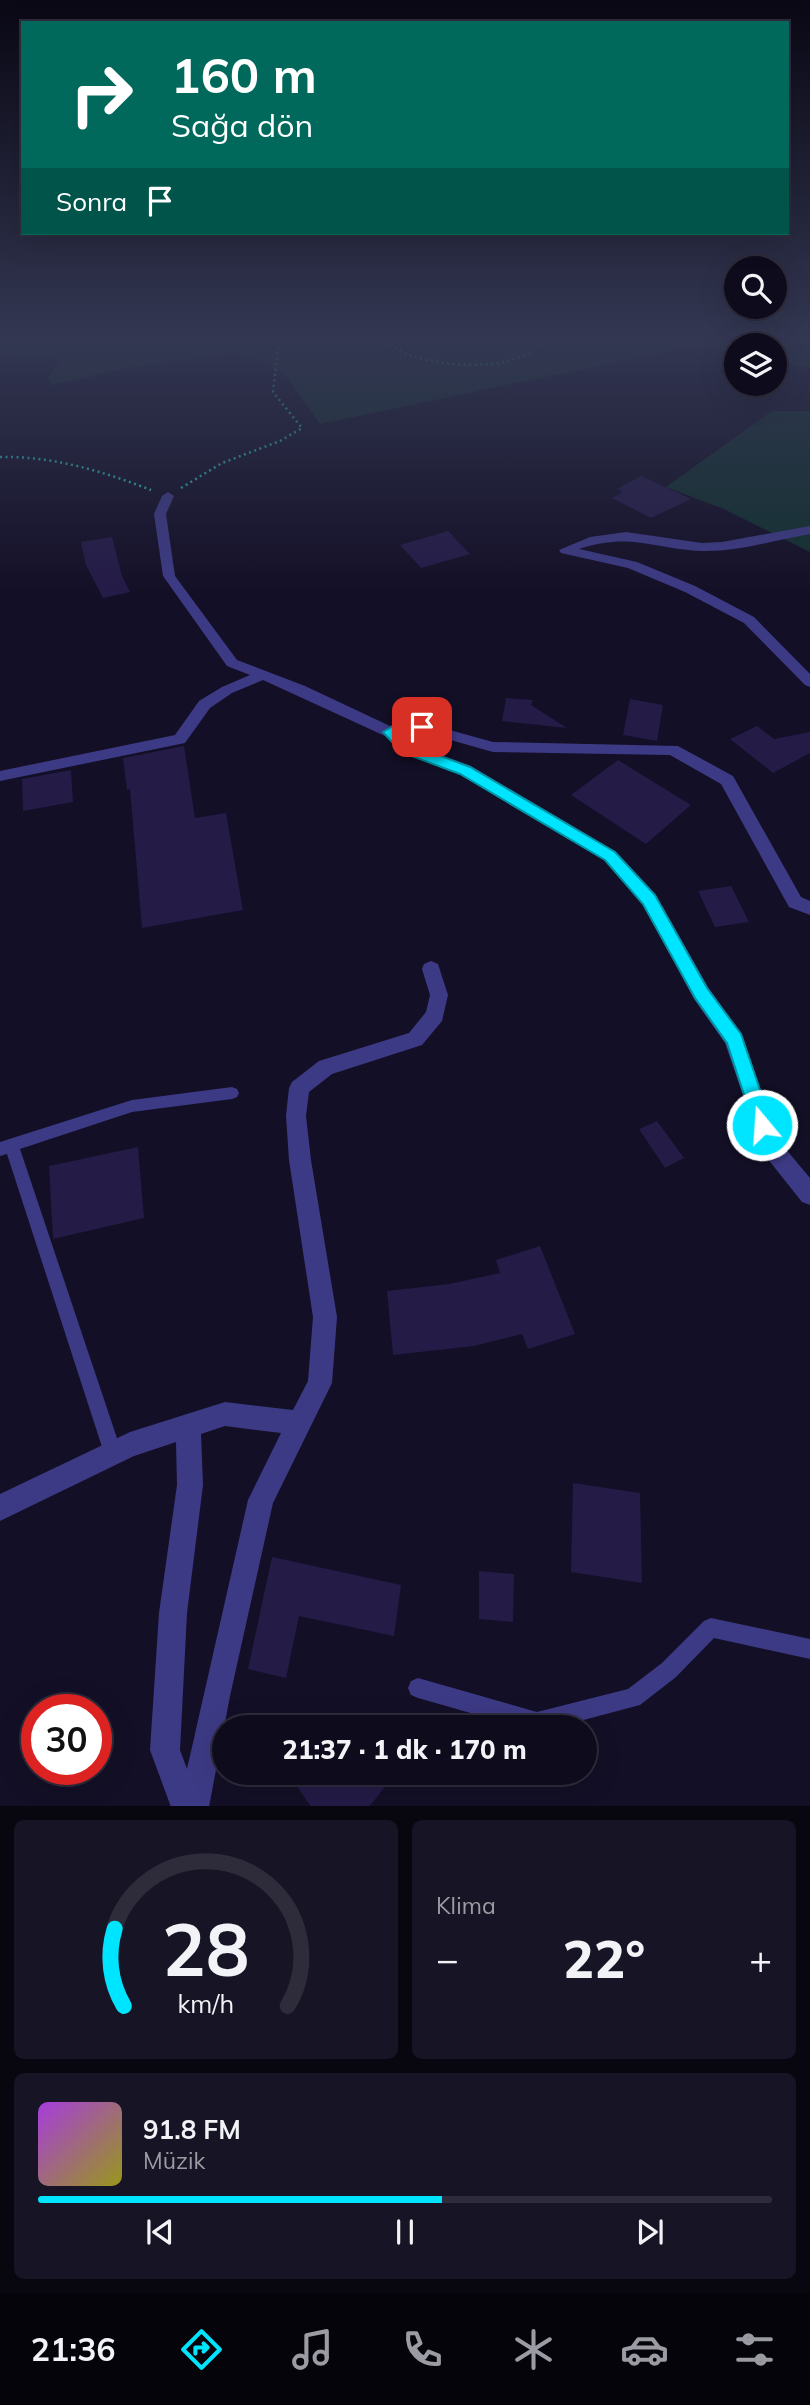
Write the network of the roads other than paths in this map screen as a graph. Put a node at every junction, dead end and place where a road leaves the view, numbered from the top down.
1 (168, 496) road end
2 (810, 530) edge
3 (262, 675) junction
4 (810, 682) edge
5 (390, 732) junction
6 (0, 776) edge
7 (810, 908) edge
8 (430, 969) dead end
9 (232, 1093) dead end
10 (6, 1147) edge
11 (810, 1195) edge
12 (300, 1423) junction
13 (188, 1426) junction
14 (113, 1453) junction
15 (0, 1508) edge
16 (810, 1649) edge
17 (418, 1688) dead end
18 (186, 1806) edge
19 (194, 1806) edge

1 - 3 street
2 - 4 street
3 - 5 street
3 - 6 street
5 - 7 street
5 - 11 street
8 - 12 street
9 - 10 lane
10 - 14 lane
12 - 13 street
12 - 19 street
13 - 14 street
13 - 18 street
14 - 15 street
16 - 17 lane

